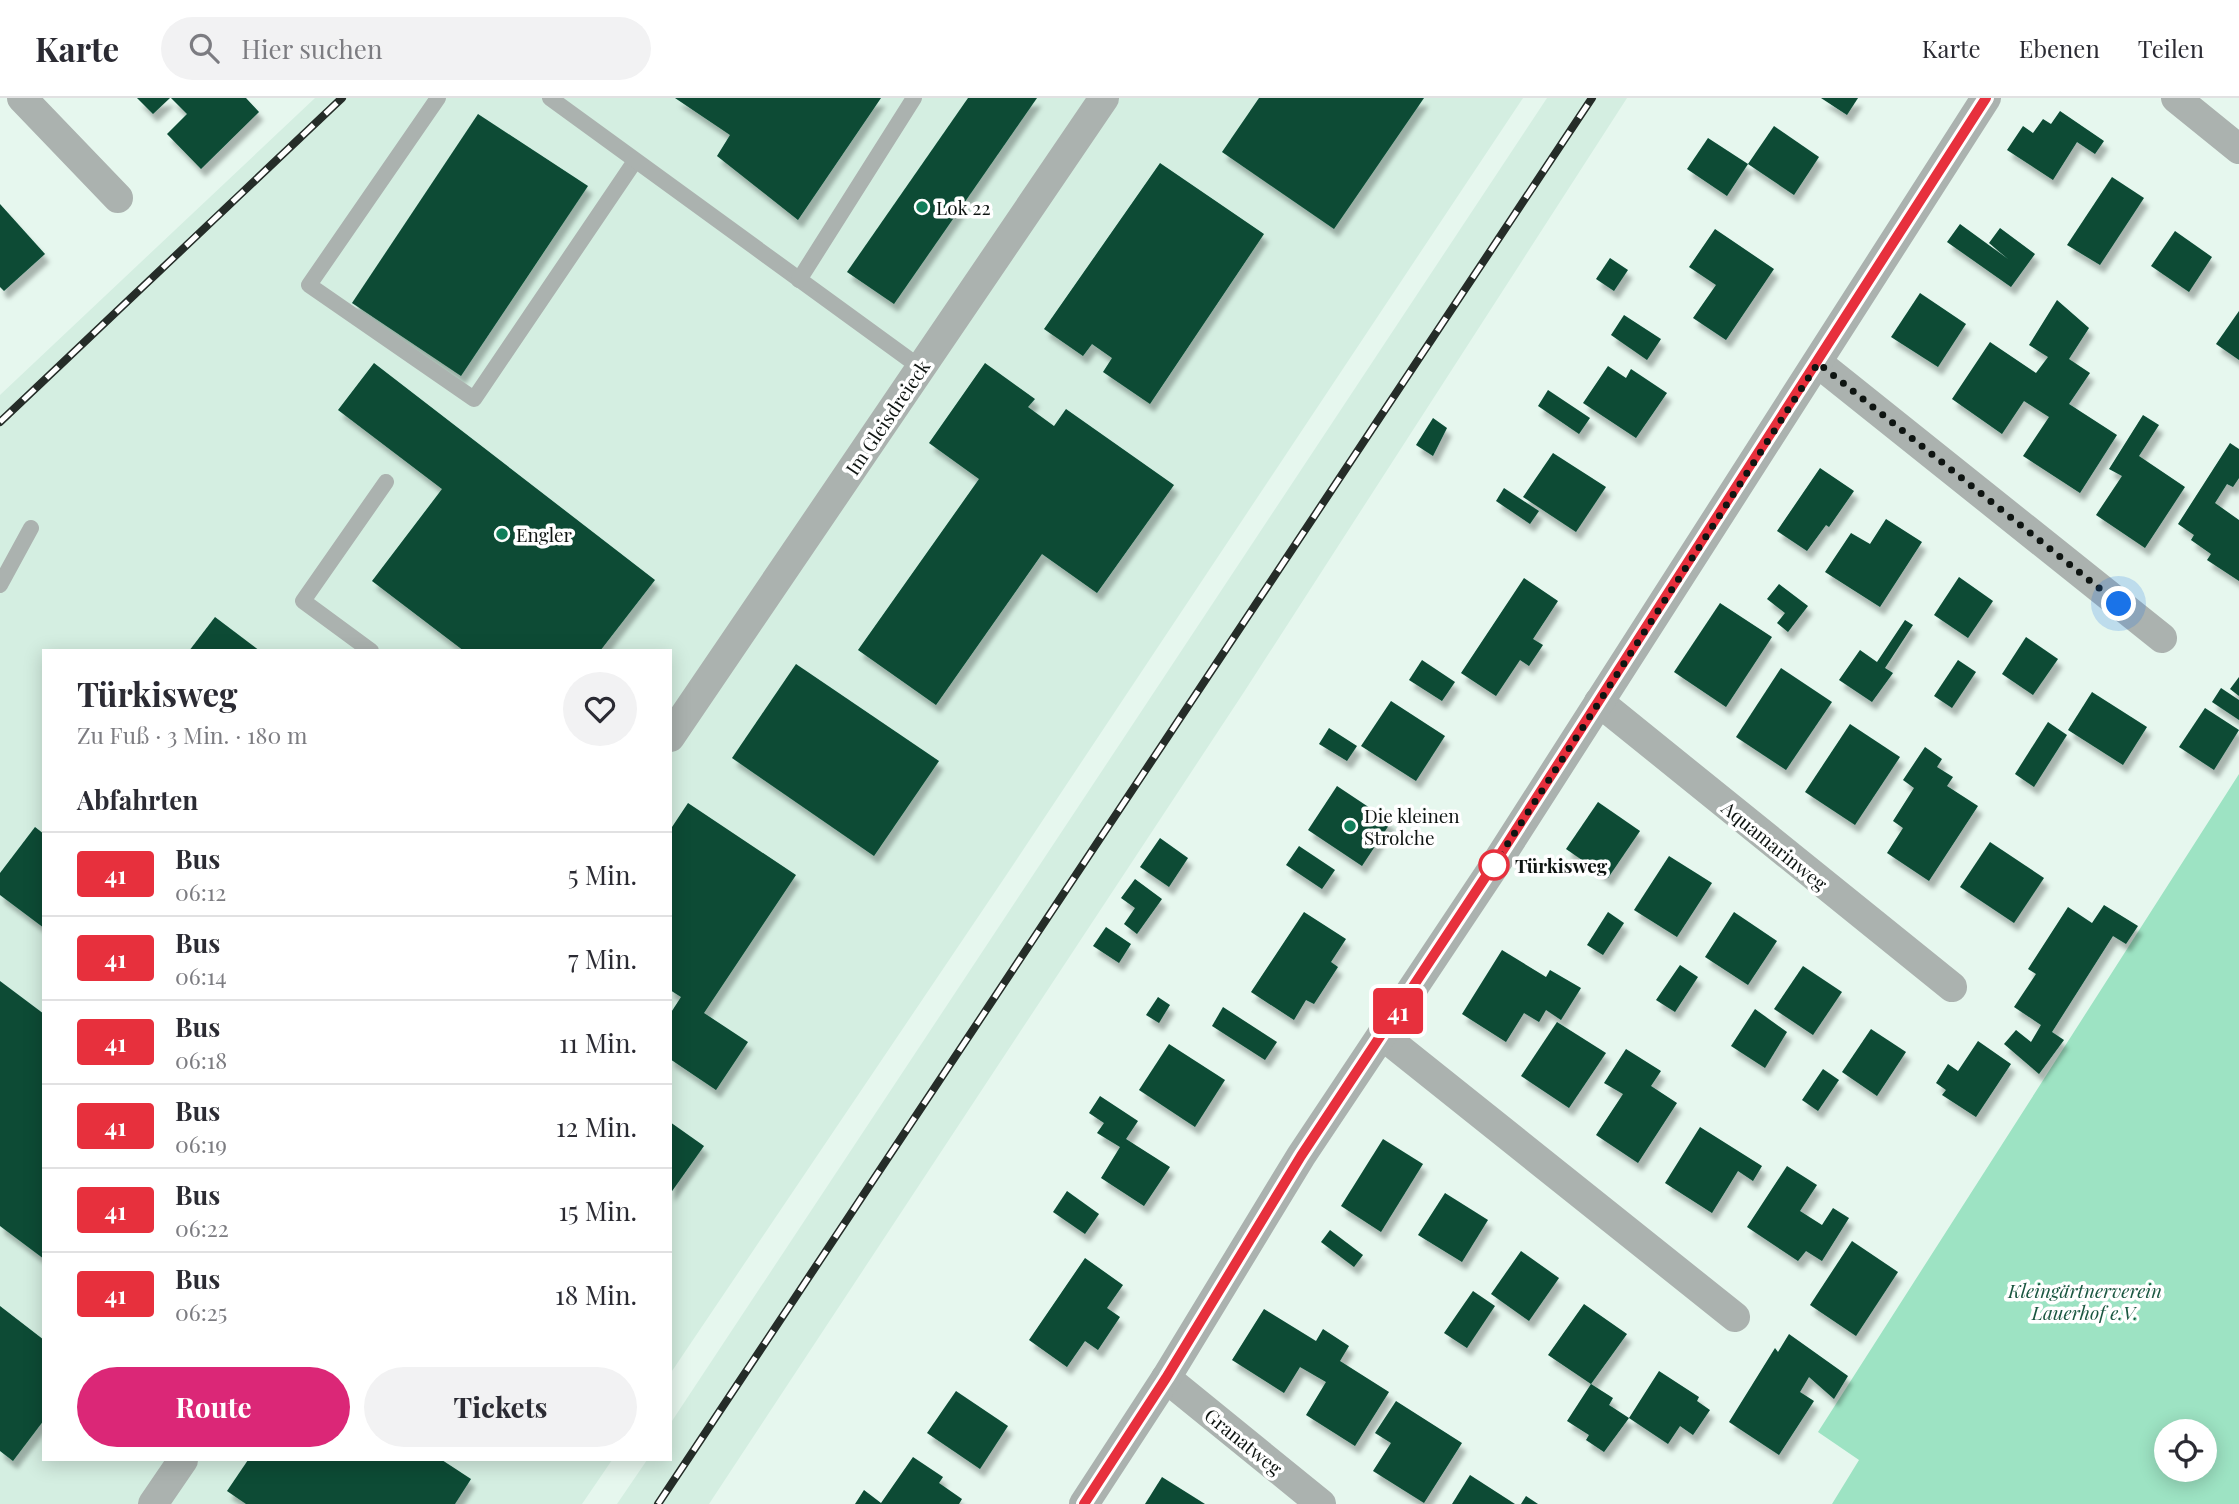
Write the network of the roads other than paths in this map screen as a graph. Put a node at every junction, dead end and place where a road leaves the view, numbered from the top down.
1 (22, 98) edge
2 (438, 98) edge
3 (550, 98) edge
4 (914, 98) edge
5 (1104, 98) edge
6 (1986, 98) edge
7 (2176, 98) edge
8 (2239, 149) edge
9 (635, 161) junction
10 (118, 198) dead end
11 (799, 281) junction
12 (1818, 363) junction
13 (921, 368) junction
14 (386, 482) dead end
15 (31, 528) dead end
16 (0, 585) edge
17 (2162, 638) dead end
18 (368, 649) edge
19 (1598, 702) junction
20 (672, 734) edge
21 (1952, 987) dead end
22 (1382, 1035) junction
23 (1735, 1318) dead end
24 (1166, 1378) junction
25 (182, 1461) edge
26 (153, 1504) edge
27 (1084, 1504) edge
28 (1321, 1504) edge

1 - 10 street
2 - 9 lane
3 - 9 lane
4 - 11 lane
5 - 13 street, Im Gleisdreieck
6 - 12 street
7 - 8 street
9 - 11 lane
11 - 13 lane
12 - 17 street
12 - 19 street
13 - 20 street, Im Gleisdreieck
14 - 18 lane
15 - 16 lane
19 - 21 street, Aquamarinweg
19 - 22 street
22 - 23 street
22 - 24 street
24 - 27 street
24 - 28 street, Granatweg
25 - 26 street

